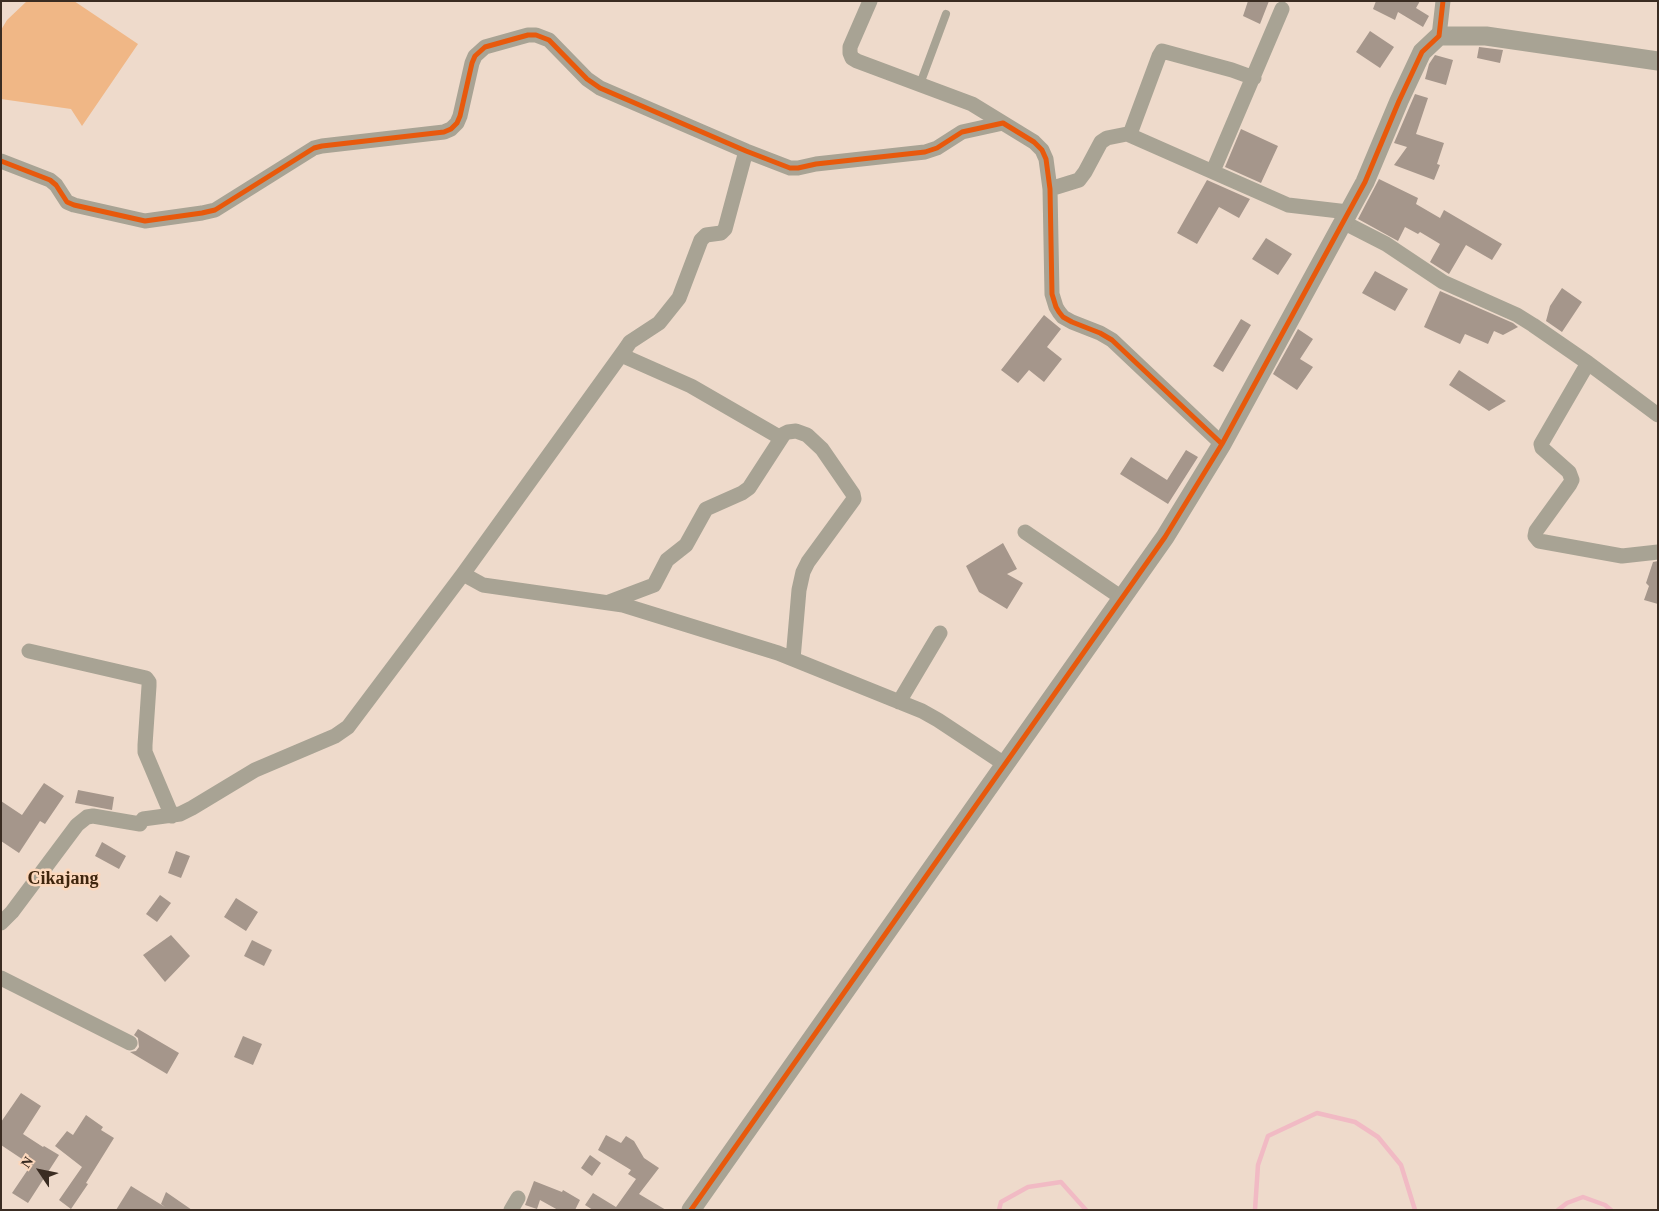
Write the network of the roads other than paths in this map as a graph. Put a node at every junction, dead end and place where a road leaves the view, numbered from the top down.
1 (870, 1) edge
2 (1443, 1) edge
3 (1282, 9) dead end
4 (946, 14) dead end
5 (1439, 36) junction
6 (1658, 61) edge
7 (1254, 78) junction
8 (920, 84) junction
9 (1003, 123) junction
10 (1130, 134) junction
11 (746, 151) junction
12 (1, 161) edge
13 (1212, 172) junction
14 (1050, 189) junction
15 (1346, 217) junction
16 (621, 355) junction
17 (1588, 363) junction
18 (1658, 416) edge
19 (781, 438) junction
20 (1222, 444) junction
21 (1025, 532) dead end
22 (1658, 552) edge
23 (463, 574) junction
24 (1122, 598) junction
25 (609, 602) junction
26 (940, 633) dead end
27 (29, 651) dead end
28 (793, 659) junction
29 (899, 702) junction
30 (1006, 765) junction
31 (172, 816) junction
32 (1, 923) edge
33 (1, 978) edge
34 (130, 1043) dead end
35 (691, 1210) edge

1 - 8 street
2 - 5 street
3 - 7 street
4 - 8 lane
5 - 6 street
5 - 15 street
7 - 10 street
7 - 13 street
8 - 9 street
9 - 11 street
9 - 14 street
10 - 13 street
10 - 14 street
11 - 12 street
11 - 16 street
13 - 15 street
14 - 20 street
15 - 17 street
15 - 20 street
16 - 19 street
16 - 23 street
17 - 18 street
17 - 22 street
19 - 25 street
19 - 28 street
20 - 24 street
21 - 24 street
23 - 25 street
23 - 31 street
24 - 30 street
25 - 28 street
26 - 29 street
27 - 31 street
28 - 29 street
29 - 30 street
30 - 35 street
31 - 32 street
33 - 34 street

